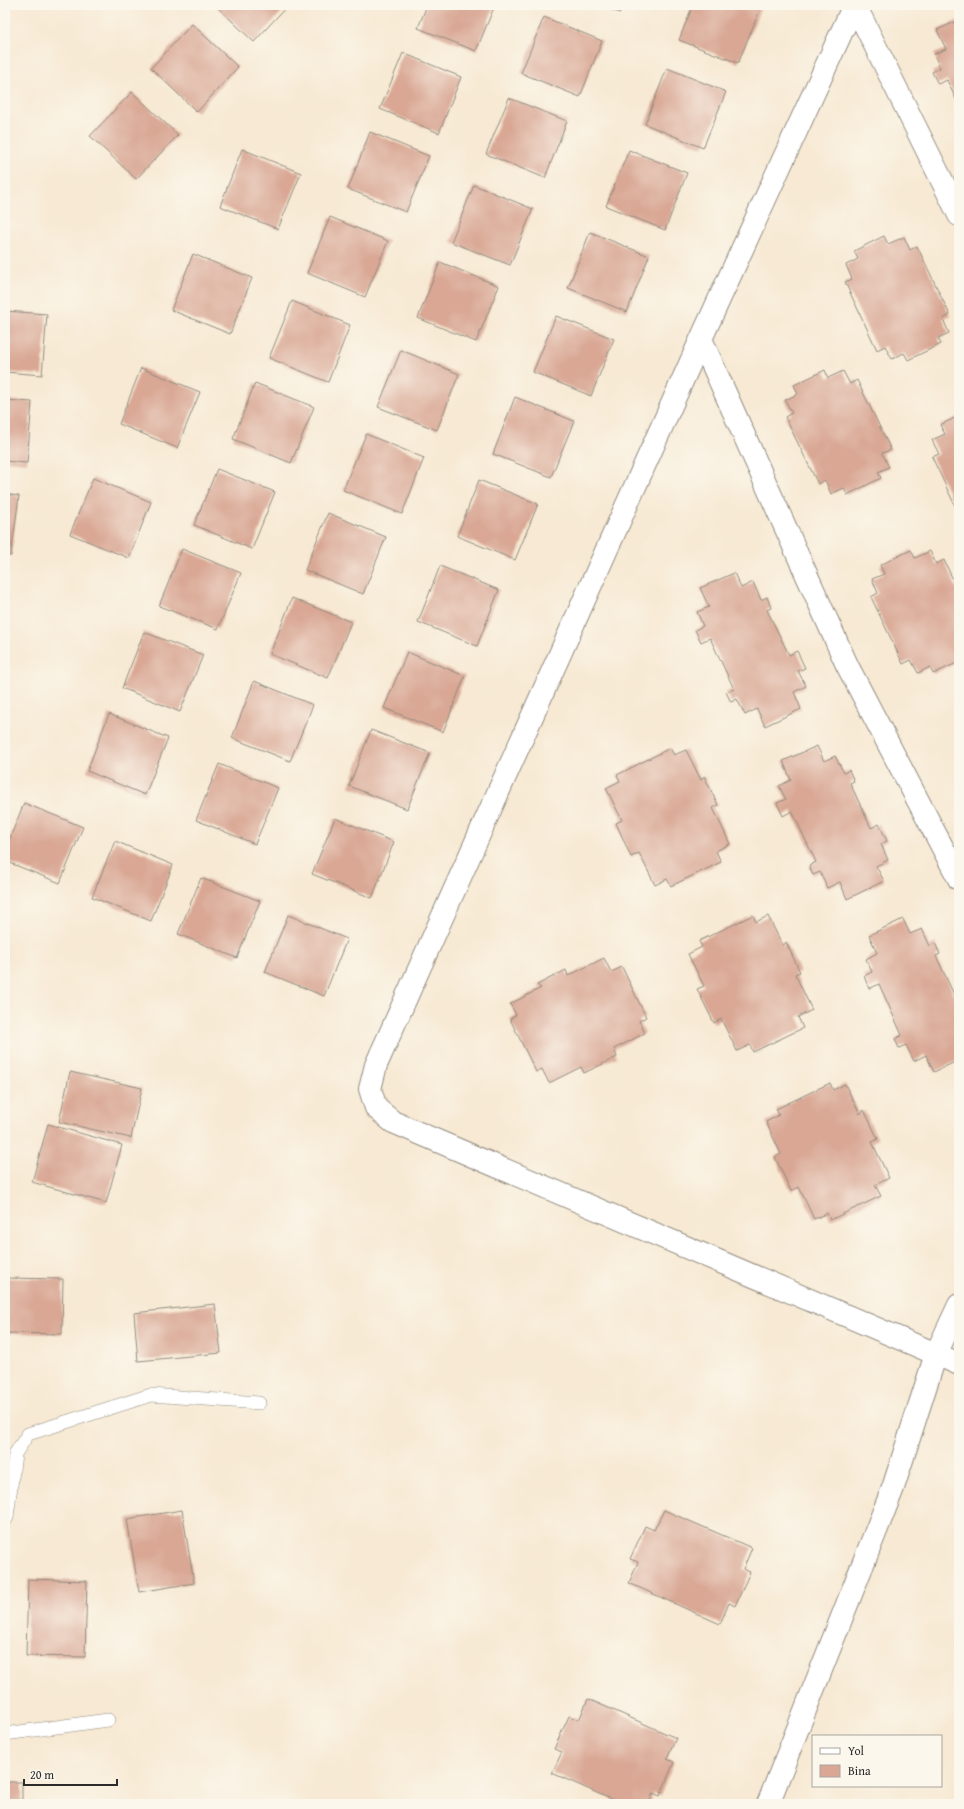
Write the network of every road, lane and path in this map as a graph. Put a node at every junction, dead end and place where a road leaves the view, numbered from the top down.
1 (854, 5) edge
2 (959, 215) edge
3 (700, 339) junction
4 (959, 879) edge
5 (959, 1305) edge
6 (936, 1354) junction
7 (959, 1364) edge
8 (259, 1403) dead end
9 (5, 1521) edge
10 (108, 1720) dead end
11 (5, 1734) edge
12 (768, 1804) edge

1 - 2 street
1 - 3 street
3 - 4 street
3 - 6 street
5 - 6 street
6 - 7 street
6 - 12 street
8 - 9 lane
10 - 11 lane

